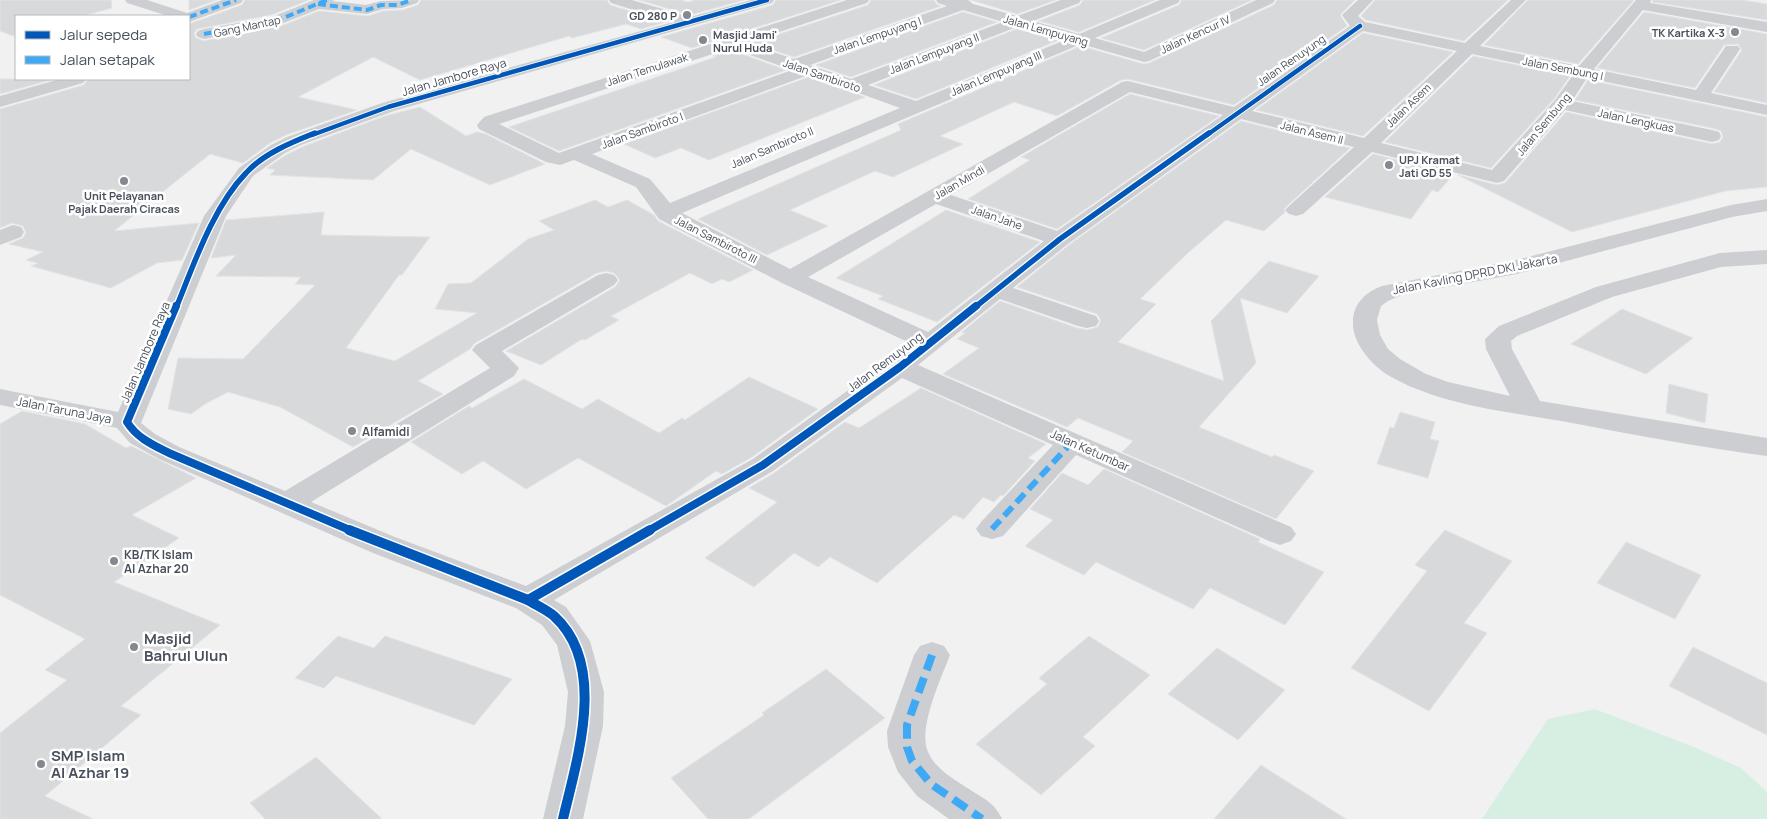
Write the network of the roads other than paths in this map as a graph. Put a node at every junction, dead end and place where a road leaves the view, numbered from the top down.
1 (132, 0) edge
2 (236, 0) edge
3 (412, 0) edge
4 (616, 0) edge
5 (767, 0) edge
6 (862, 0) edge
7 (943, 0) edge
8 (976, 0) edge
9 (1074, 0) edge
10 (1173, 0) edge
11 (1268, 0) edge
12 (1519, 0) edge
13 (1360, 1) edge
14 (323, 2) edge
15 (1641, 2) edge
16 (961, 5) junction
17 (179, 15) edge
18 (190, 18) edge
19 (190, 19) edge
20 (1016, 21) junction
21 (691, 22) junction
22 (1360, 26) junction
23 (1767, 28) edge
24 (1078, 39) junction
25 (729, 42) junction
26 (1466, 49) junction
27 (1732, 49) dead end
28 (1149, 56) joint
29 (800, 67) junction
30 (1583, 72) junction
31 (75, 80) edge
32 (850, 84) junction
33 (1128, 86) joint
34 (1700, 97) junction
35 (890, 98) junction
36 (0, 102) edge
37 (1561, 104) junction
38 (915, 107) junction
39 (863, 110) dead end
40 (1767, 110) edge
41 (1236, 112) junction
42 (490, 121) joint
43 (1712, 136) dead end
44 (1367, 146) junction
45 (576, 154) junction
46 (1497, 176) joint
47 (934, 196) junction
48 (663, 199) junction
49 (1767, 205) edge
50 (1296, 210) dead end
51 (1060, 239) junction
52 (1767, 257) edge
53 (790, 278) junction
54 (606, 280) dead end
55 (996, 290) junction
56 (1087, 321) dead end
57 (930, 343) junction
58 (900, 367) junction
59 (0, 397) edge
60 (27, 403) junction
61 (1530, 407) junction
62 (0, 418) edge
63 (127, 422) junction
64 (1072, 442) junction
65 (1767, 447) edge
66 (286, 504) junction
67 (992, 529) dead end
68 (1280, 534) dead end
69 (528, 600) junction
70 (932, 655) dead end
71 (563, 819) edge
72 (982, 819) edge

1 - 17 street
2 - 18 street
3 - 14 street, Gang Mantap
4 - 21 street
5 - 21 street, Jalan Jambore Raya
6 - 25 street, Jalan Temulawak
7 - 16 street, Jalan Lempuyang
8 - 16 street, Jalan Lempuyang I
9 - 20 street, Jalan Lempuyang II
10 - 24 street, Jalan Lempuyang III
11 - 28 street, Jalan Kencur IV
12 - 26 street, Jalan Asem
13 - 22 street
14 - 19 street, Gang Mantap
15 - 23 street
15 - 30 street, Jalan Sembung
16 - 20 street, Jalan Lempuyang
16 - 29 street, Jalan Lempuyang I
20 - 24 street, Jalan Lempuyang
20 - 32 street, Jalan Lempuyang II
21 - 63 street, Jalan Jambore Raya
22 - 26 street, Jalan Sembung I
22 - 41 street, Jalan Renuyung
24 - 28 street, Jalan Lempuyang
24 - 38 street, Jalan Lempuyang III
25 - 29 street, Jalan Sambiroto
25 - 42 street, Jalan Temulawak
26 - 30 street, Jalan Sembung I
26 - 44 street, Jalan Asem
27 - 34 street
29 - 32 street, Jalan Sambiroto
29 - 45 street, Jalan Sambiroto I
30 - 34 street, Jalan Sembung I
30 - 37 street, Jalan Sembung
31 - 36 street
32 - 35 street, Jalan Sambiroto
33 - 41 street, Jalan Asem II
33 - 47 street, Jalan Mindi
34 - 40 street, Jalan Sembung I
35 - 38 street, Jalan Sambiroto
35 - 39 street
37 - 43 street, Jalan Lengkuas
37 - 46 street, Jalan Sembung
38 - 48 street, Jalan Sambiroto III
41 - 44 street, Jalan Asem II
41 - 51 street, Jalan Remuyung
42 - 45 street, Jalan Sambiroto I
44 - 46 street, Jalan Asem II
44 - 50 street, Jalan Asem
45 - 48 street
47 - 51 street, Jalan Jahe
47 - 53 street, Jalan Mindi
48 - 53 street, Jalan Sambiroto III
49 - 61 street, Jalan Kavling DPRD DKI Jakarta
51 - 55 street, Jalan Remuyung
52 - 61 street
53 - 57 street, Jalan Sambiroto III
54 - 66 street
55 - 56 street
55 - 57 street, Jalan Remuyung
57 - 58 street, Jalan Remuyung
58 - 64 street, Jalan Ketumbar
58 - 69 street, Jalan Remuyung
59 - 60 street, Jalan Taruna Jaya
60 - 62 street
60 - 63 street, Jalan Taruna Jaya
61 - 65 street, Jalan Kavling DPRD DKI Jakarta
63 - 66 street, Jalan Jambore Raya
64 - 67 street
64 - 68 street, Jalan Ketumbar
66 - 69 street, Jalan Jambore Raya
69 - 71 street, Jalan Jambore Raya
70 - 72 street

